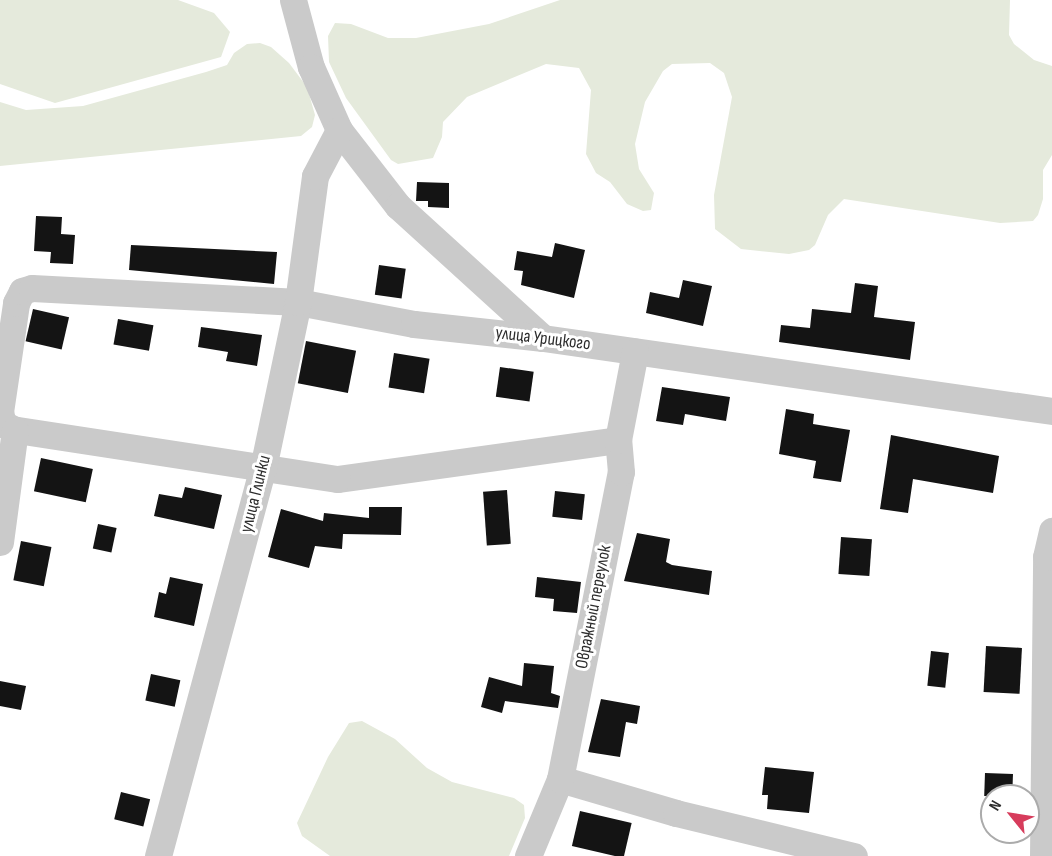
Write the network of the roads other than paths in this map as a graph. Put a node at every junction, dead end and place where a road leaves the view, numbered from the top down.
1 (293, 0) edge
2 (339, 130) junction
3 (298, 302) junction
4 (543, 338) junction
5 (635, 352) junction
6 (1052, 411) edge
7 (15, 430) junction
8 (618, 440) junction
9 (263, 468) junction
10 (1052, 531) edge
11 (0, 542) edge
12 (560, 779) junction
13 (158, 856) edge
14 (528, 856) edge
15 (854, 856) edge
16 (1043, 856) edge

1 - 2 street
2 - 3 street, улица Глинки
2 - 4 street
3 - 4 street, улица Урицкого
3 - 7 street, улица Урицкого
3 - 9 street, улица Глинки
4 - 5 street, улица Урицкого
5 - 6 street, улица Урицкого
5 - 8 street, Овражный переулок
7 - 9 street
7 - 11 street
8 - 9 street
8 - 12 street, Овражный переулок
9 - 13 street, улица Глинки
10 - 16 street
12 - 14 street, Овражный переулок
12 - 15 street

